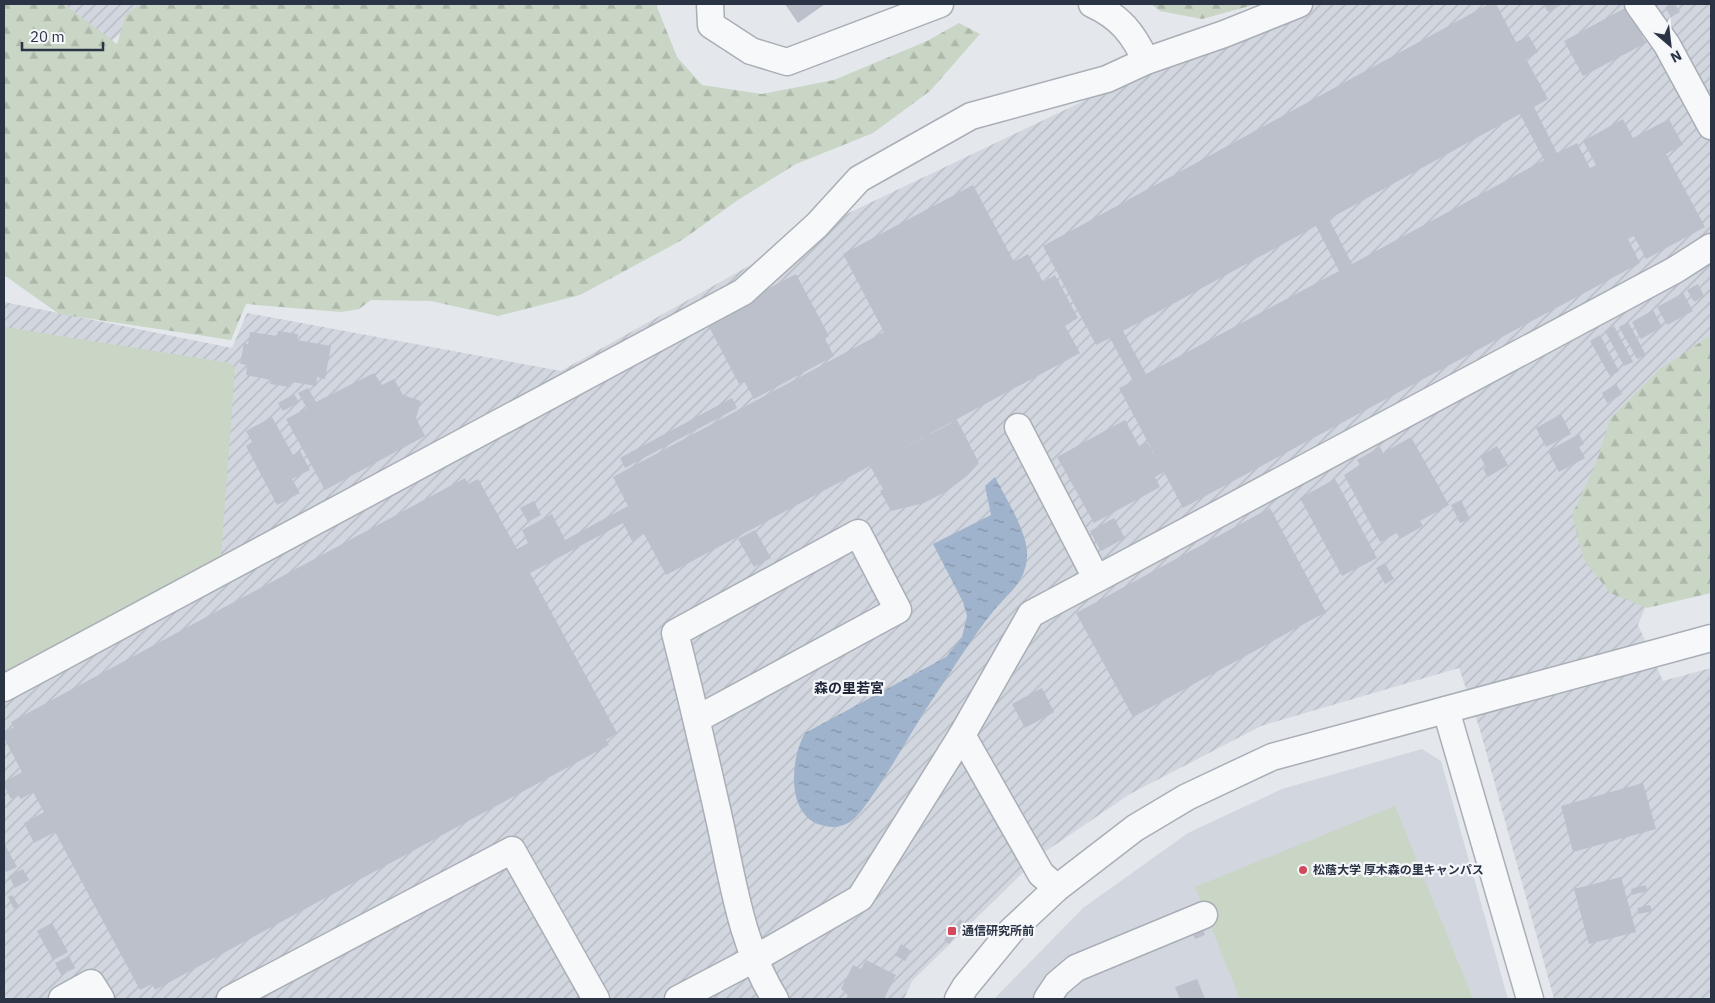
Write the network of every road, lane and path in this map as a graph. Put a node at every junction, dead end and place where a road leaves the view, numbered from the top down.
1 (710, 4) edge
2 (940, 4) edge
3 (1092, 4) edge
4 (1299, 4) edge
5 (1638, 4) edge
6 (1146, 61) junction
7 (1711, 126) edge
8 (1711, 248) edge
9 (1018, 427) dead end
10 (1096, 578) junction
11 (1711, 638) edge
12 (4, 688) edge
13 (1446, 710) junction
14 (698, 719) junction
15 (962, 735) junction
16 (1057, 888) junction
17 (1204, 915) dead end
18 (754, 959) junction
19 (62, 999) edge
20 (101, 999) edge
21 (230, 999) edge
22 (596, 999) edge
23 (678, 999) edge
24 (775, 999) edge
25 (958, 999) edge
26 (1047, 999) edge
27 (1530, 999) edge

1 - 2 street
3 - 6 street
4 - 6 street
5 - 7 street
6 - 12 street
8 - 10 street
9 - 10 street
10 - 15 street
11 - 13 street
13 - 16 street
13 - 27 street
14 - 14 street
14 - 18 street
15 - 16 street
15 - 18 street
16 - 25 street
17 - 26 street
18 - 23 street
18 - 24 street
19 - 20 street
21 - 22 street

